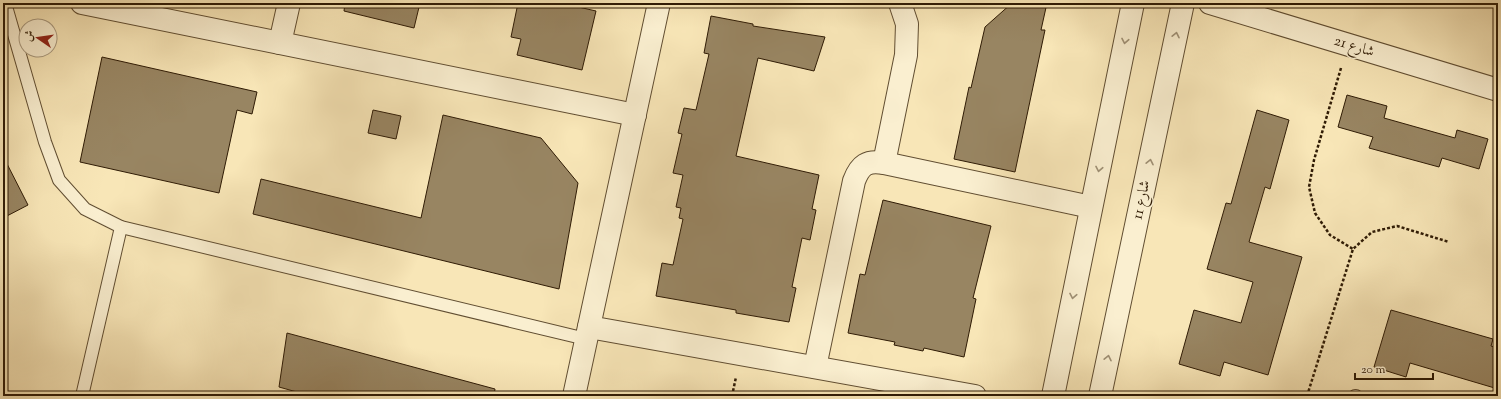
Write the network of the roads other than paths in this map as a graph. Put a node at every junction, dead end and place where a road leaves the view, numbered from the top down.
1 (5, 3) edge
2 (82, 3) edge
3 (289, 3) edge
4 (659, 3) edge
5 (900, 3) edge
6 (1132, 3) edge
7 (1183, 3) edge
8 (1210, 3) edge
9 (280, 43) junction
10 (1498, 90) edge
11 (635, 115) junction
12 (884, 163) junction
13 (1091, 207) junction
14 (121, 227) junction
15 (588, 333) junction
16 (815, 367) junction
17 (82, 396) edge
18 (574, 396) edge
19 (975, 396) edge
20 (1053, 396) edge
21 (1100, 396) edge

1 - 14 lane
2 - 9 street
3 - 9 street
4 - 11 street
5 - 12 street
6 -> 13 street
21 -> 7 street, شارع 11
8 - 10 street, شارع 21
9 - 11 street
11 - 15 street
12 - 13 street
12 - 16 street
13 -> 20 street
14 - 15 lane
14 - 17 lane
15 - 16 street
15 - 18 street
16 - 19 street

